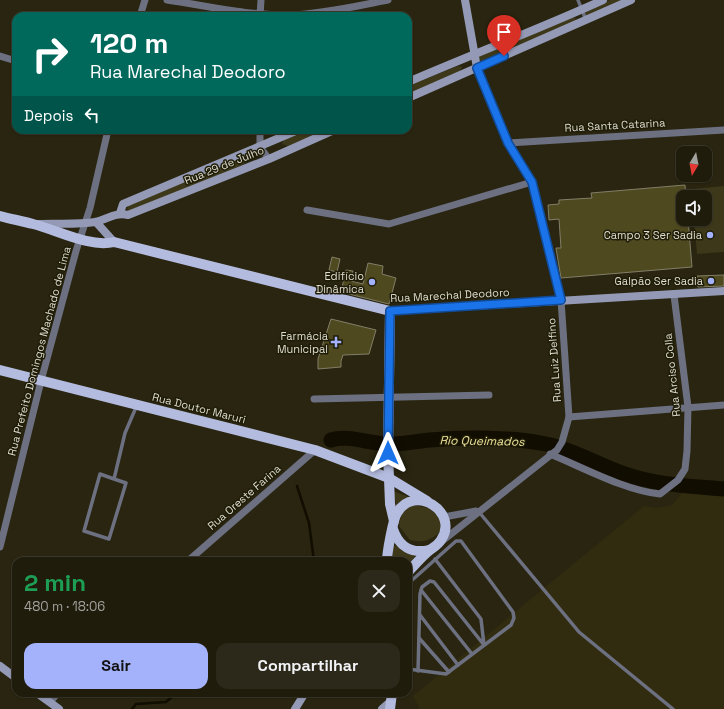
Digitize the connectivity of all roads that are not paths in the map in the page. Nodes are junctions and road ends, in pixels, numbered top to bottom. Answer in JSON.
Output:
{"nodes":[{"id":1,"x":145,"y":0,"type":"edge"},
{"id":2,"x":167,"y":0,"type":"edge"},
{"id":3,"x":261,"y":0,"type":"edge"},
{"id":4,"x":388,"y":0,"type":"edge"},
{"id":5,"x":466,"y":0,"type":"edge"},
{"id":6,"x":578,"y":0,"type":"edge"},
{"id":7,"x":603,"y":0,"type":"edge"},
{"id":8,"x":630,"y":0,"type":"edge"},
{"id":9,"x":581,"y":10,"type":"junction"},
{"id":10,"x":141,"y":12,"type":"edge"},
{"id":11,"x":241,"y":12,"type":"edge"},
{"id":12,"x":260,"y":12,"type":"edge"},
{"id":13,"x":318,"y":12,"type":"edge"},
{"id":14,"x":586,"y":20,"type":"junction"},
{"id":15,"x":474,"y":54,"type":"junction"},
{"id":16,"x":0,"y":56,"type":"edge"},
{"id":17,"x":12,"y":60,"type":"edge"},
{"id":18,"x":477,"y":68,"type":"junction"},
{"id":19,"x":412,"y":80,"type":"edge"},
{"id":20,"x":412,"y":96,"type":"edge"},
{"id":21,"x":724,"y":130,"type":"edge"},
{"id":22,"x":107,"y":134,"type":"edge"},
{"id":23,"x":260,"y":134,"type":"edge"},
{"id":24,"x":289,"y":134,"type":"edge"},
{"id":25,"x":325,"y":134,"type":"edge"},
{"id":26,"x":508,"y":143,"type":"junction"},
{"id":27,"x":260,"y":147,"type":"junction"},
{"id":28,"x":269,"y":159,"type":"junction"},
{"id":29,"x":532,"y":182,"type":"junction"},
{"id":30,"x":90,"y":208,"type":"junction"},
{"id":31,"x":307,"y":210,"type":"dead end"},
{"id":32,"x":120,"y":213,"type":"junction"},
{"id":33,"x":0,"y":216,"type":"edge"},
{"id":34,"x":96,"y":222,"type":"junction"},
{"id":35,"x":84,"y":223,"type":"junction"},
{"id":36,"x":33,"y":224,"type":"junction"},
{"id":37,"x":80,"y":239,"type":"junction"},
{"id":38,"x":114,"y":242,"type":"junction"},
{"id":39,"x":724,"y":291,"type":"edge"},
{"id":40,"x":674,"y":295,"type":"junction"},
{"id":41,"x":561,"y":300,"type":"junction"},
{"id":42,"x":390,"y":311,"type":"junction"},
{"id":43,"x":0,"y":370,"type":"edge"},
{"id":44,"x":41,"y":381,"type":"junction"},
{"id":45,"x":489,"y":395,"type":"dead end"},
{"id":46,"x":388,"y":397,"type":"junction"},
{"id":47,"x":314,"y":398,"type":"dead end"},
{"id":48,"x":138,"y":404,"type":"junction"},
{"id":49,"x":724,"y":405,"type":"edge"},
{"id":50,"x":688,"y":407,"type":"junction"},
{"id":51,"x":569,"y":417,"type":"junction"},
{"id":52,"x":315,"y":450,"type":"junction"},
{"id":53,"x":550,"y":454,"type":"junction"},
{"id":54,"x":389,"y":478,"type":"junction"},
{"id":55,"x":114,"y":479,"type":"junction"},
{"id":56,"x":427,"y":501,"type":"junction"},
{"id":57,"x":478,"y":511,"type":"junction"},
{"id":58,"x":444,"y":517,"type":"junction"},
{"id":59,"x":394,"y":525,"type":"junction"},
{"id":60,"x":0,"y":547,"type":"edge"},
{"id":61,"x":433,"y":548,"type":"junction"},
{"id":62,"x":193,"y":557,"type":"edge"},
{"id":63,"x":388,"y":557,"type":"edge"},
{"id":64,"x":435,"y":559,"type":"junction"},
{"id":65,"x":412,"y":568,"type":"edge"},
{"id":66,"x":412,"y":580,"type":"edge"},
{"id":67,"x":421,"y":590,"type":"junction"},
{"id":68,"x":420,"y":615,"type":"junction"},
{"id":69,"x":419,"y":637,"type":"junction"},
{"id":70,"x":484,"y":645,"type":"junction"},
{"id":71,"x":472,"y":654,"type":"junction"},
{"id":72,"x":458,"y":665,"type":"junction"},
{"id":73,"x":0,"y":666,"type":"edge"},
{"id":74,"x":412,"y":670,"type":"edge"},
{"id":75,"x":418,"y":671,"type":"junction"},
{"id":76,"x":449,"y":672,"type":"junction"},
{"id":77,"x":12,"y":675,"type":"edge"},
{"id":78,"x":43,"y":697,"type":"edge"},
{"id":79,"x":54,"y":697,"type":"edge"},
{"id":80,"x":302,"y":697,"type":"edge"},
{"id":81,"x":391,"y":701,"type":"edge"},
{"id":82,"x":50,"y":702,"type":"junction"},
{"id":83,"x":59,"y":709,"type":"edge"},
{"id":84,"x":295,"y":709,"type":"edge"},
{"id":85,"x":382,"y":709,"type":"edge"},
{"id":86,"x":674,"y":709,"type":"edge"}],
"edges":[{"from":1,"to":10,"type":"street"},
{"from":2,"to":11,"type":"street"},
{"from":3,"to":12,"type":"street"},
{"from":4,"to":13,"type":"street"},
{"from":5,"to":15,"type":"main road","name":"Rua Luiz Delfino"},
{"from":6,"to":9,"type":"lane"},
{"from":7,"to":9,"type":"main road"},
{"from":8,"to":14,"type":"main road"},
{"from":9,"to":14,"type":"lane"},
{"from":9,"to":15,"type":"main road"},
{"from":14,"to":18,"type":"main road"},
{"from":15,"to":18,"type":"main road","name":"Rua Luiz Delfino"},
{"from":15,"to":19,"type":"main road"},
{"from":16,"to":17,"type":"street"},
{"from":18,"to":20,"type":"main road"},
{"from":18,"to":26,"type":"street","name":"Rua Luiz Delfino"},
{"from":21,"to":26,"type":"street","name":"Rua Santa Catarina"},
{"from":22,"to":30,"type":"street","name":"Rua Prefeito Domingos Machado de Lima"},
{"from":23,"to":27,"type":"street"},
{"from":24,"to":27,"type":"main road","name":"Rua 29 de Julho"},
{"from":25,"to":28,"type":"main road","name":"Rua 29 de Julho"},
{"from":26,"to":29,"type":"street","name":"Rua Luiz Delfino"},
{"from":27,"to":28,"type":"street"},
{"from":27,"to":32,"type":"main road","name":"Rua 29 de Julho"},
{"from":28,"to":32,"type":"main road","name":"Rua 29 de Julho"},
{"from":29,"to":31,"type":"street"},
{"from":29,"to":41,"type":"street","name":"Rua Luiz Delfino"},
{"from":30,"to":34,"type":"street"},
{"from":30,"to":35,"type":"street","name":"Rua Prefeito Domingos Machado de Lima"},
{"from":32,"to":34,"type":"main road","name":"Rua 29 de Julho"},
{"from":33,"to":36,"type":"main road","name":"Rua Marechal Deodoro"},
{"from":34,"to":35,"type":"main road","name":"Rua 29 de Julho"},
{"from":34,"to":38,"type":"main road"},
{"from":35,"to":36,"type":"main road","name":"Rua Marechal Deodoro"},
{"from":35,"to":37,"type":"street","name":"Rua Prefeito Domingos Machado de Lima"},
{"from":36,"to":37,"type":"main road","name":"Rua Marechal Deodoro"},
{"from":37,"to":38,"type":"main road","name":"Rua Marechal Deodoro"},
{"from":37,"to":44,"type":"street","name":"Rua Prefeito Domingos Machado de Lima"},
{"from":38,"to":42,"type":"main road","name":"Rua Marechal Deodoro"},
{"from":39,"to":40,"type":"main road","name":"Rua Marechal Deodoro"},
{"from":40,"to":41,"type":"main road","name":"Rua Marechal Deodoro"},
{"from":40,"to":50,"type":"street","name":"Rua Arciso Colla"},
{"from":41,"to":42,"type":"main road","name":"Rua Marechal Deodoro"},
{"from":41,"to":51,"type":"street","name":"Rua Luiz Delfino"},
{"from":42,"to":46,"type":"main road"},
{"from":43,"to":44,"type":"main road","name":"Rua Doutor Maruri"},
{"from":44,"to":48,"type":"main road","name":"Rua Doutor Maruri"},
{"from":44,"to":60,"type":"street","name":"Rua Prefeito Domingos Machado de Lima"},
{"from":45,"to":46,"type":"street"},
{"from":46,"to":47,"type":"street"},
{"from":46,"to":54,"type":"main road"},
{"from":48,"to":52,"type":"main road","name":"Rua Doutor Maruri"},
{"from":48,"to":55,"type":"lane"},
{"from":49,"to":50,"type":"street"},
{"from":50,"to":51,"type":"street"},
{"from":50,"to":53,"type":"street","name":"Rua Arciso Colla"},
{"from":51,"to":53,"type":"street","name":"Rua Luiz Delfino"},
{"from":52,"to":54,"type":"main road","name":"Rua Doutor Maruri"},
{"from":52,"to":62,"type":"street","name":"Rua Oreste Farina"},
{"from":53,"to":57,"type":"street"},
{"from":54,"to":56,"type":"main road","name":"Rua Doutor Maruri"},
{"from":54,"to":59,"type":"main road"},
{"from":55,"to":55,"type":"lane"},
{"from":56,"to":58,"type":"main road"},
{"from":56,"to":59,"type":"main road"},
{"from":57,"to":58,"type":"street"},
{"from":57,"to":61,"type":"street"},
{"from":57,"to":86,"type":"lane"},
{"from":58,"to":61,"type":"main road"},
{"from":59,"to":61,"type":"main road"},
{"from":59,"to":63,"type":"main road"},
{"from":61,"to":65,"type":"main road"},
{"from":64,"to":66,"type":"lane"},
{"from":64,"to":70,"type":"lane"},
{"from":64,"to":70,"type":"lane"},
{"from":67,"to":68,"type":"lane"},
{"from":67,"to":70,"type":"lane"},
{"from":67,"to":71,"type":"lane"},
{"from":68,"to":69,"type":"lane"},
{"from":68,"to":72,"type":"lane"},
{"from":69,"to":75,"type":"lane"},
{"from":69,"to":76,"type":"lane"},
{"from":70,"to":71,"type":"lane"},
{"from":71,"to":72,"type":"lane"},
{"from":72,"to":76,"type":"lane"},
{"from":73,"to":77,"type":"main road"},
{"from":74,"to":75,"type":"lane"},
{"from":75,"to":76,"type":"lane"},
{"from":78,"to":82,"type":"main road"},
{"from":79,"to":82,"type":"street"},
{"from":80,"to":84,"type":"main road"},
{"from":81,"to":85,"type":"main road"},
{"from":82,"to":83,"type":"main road"}]}
